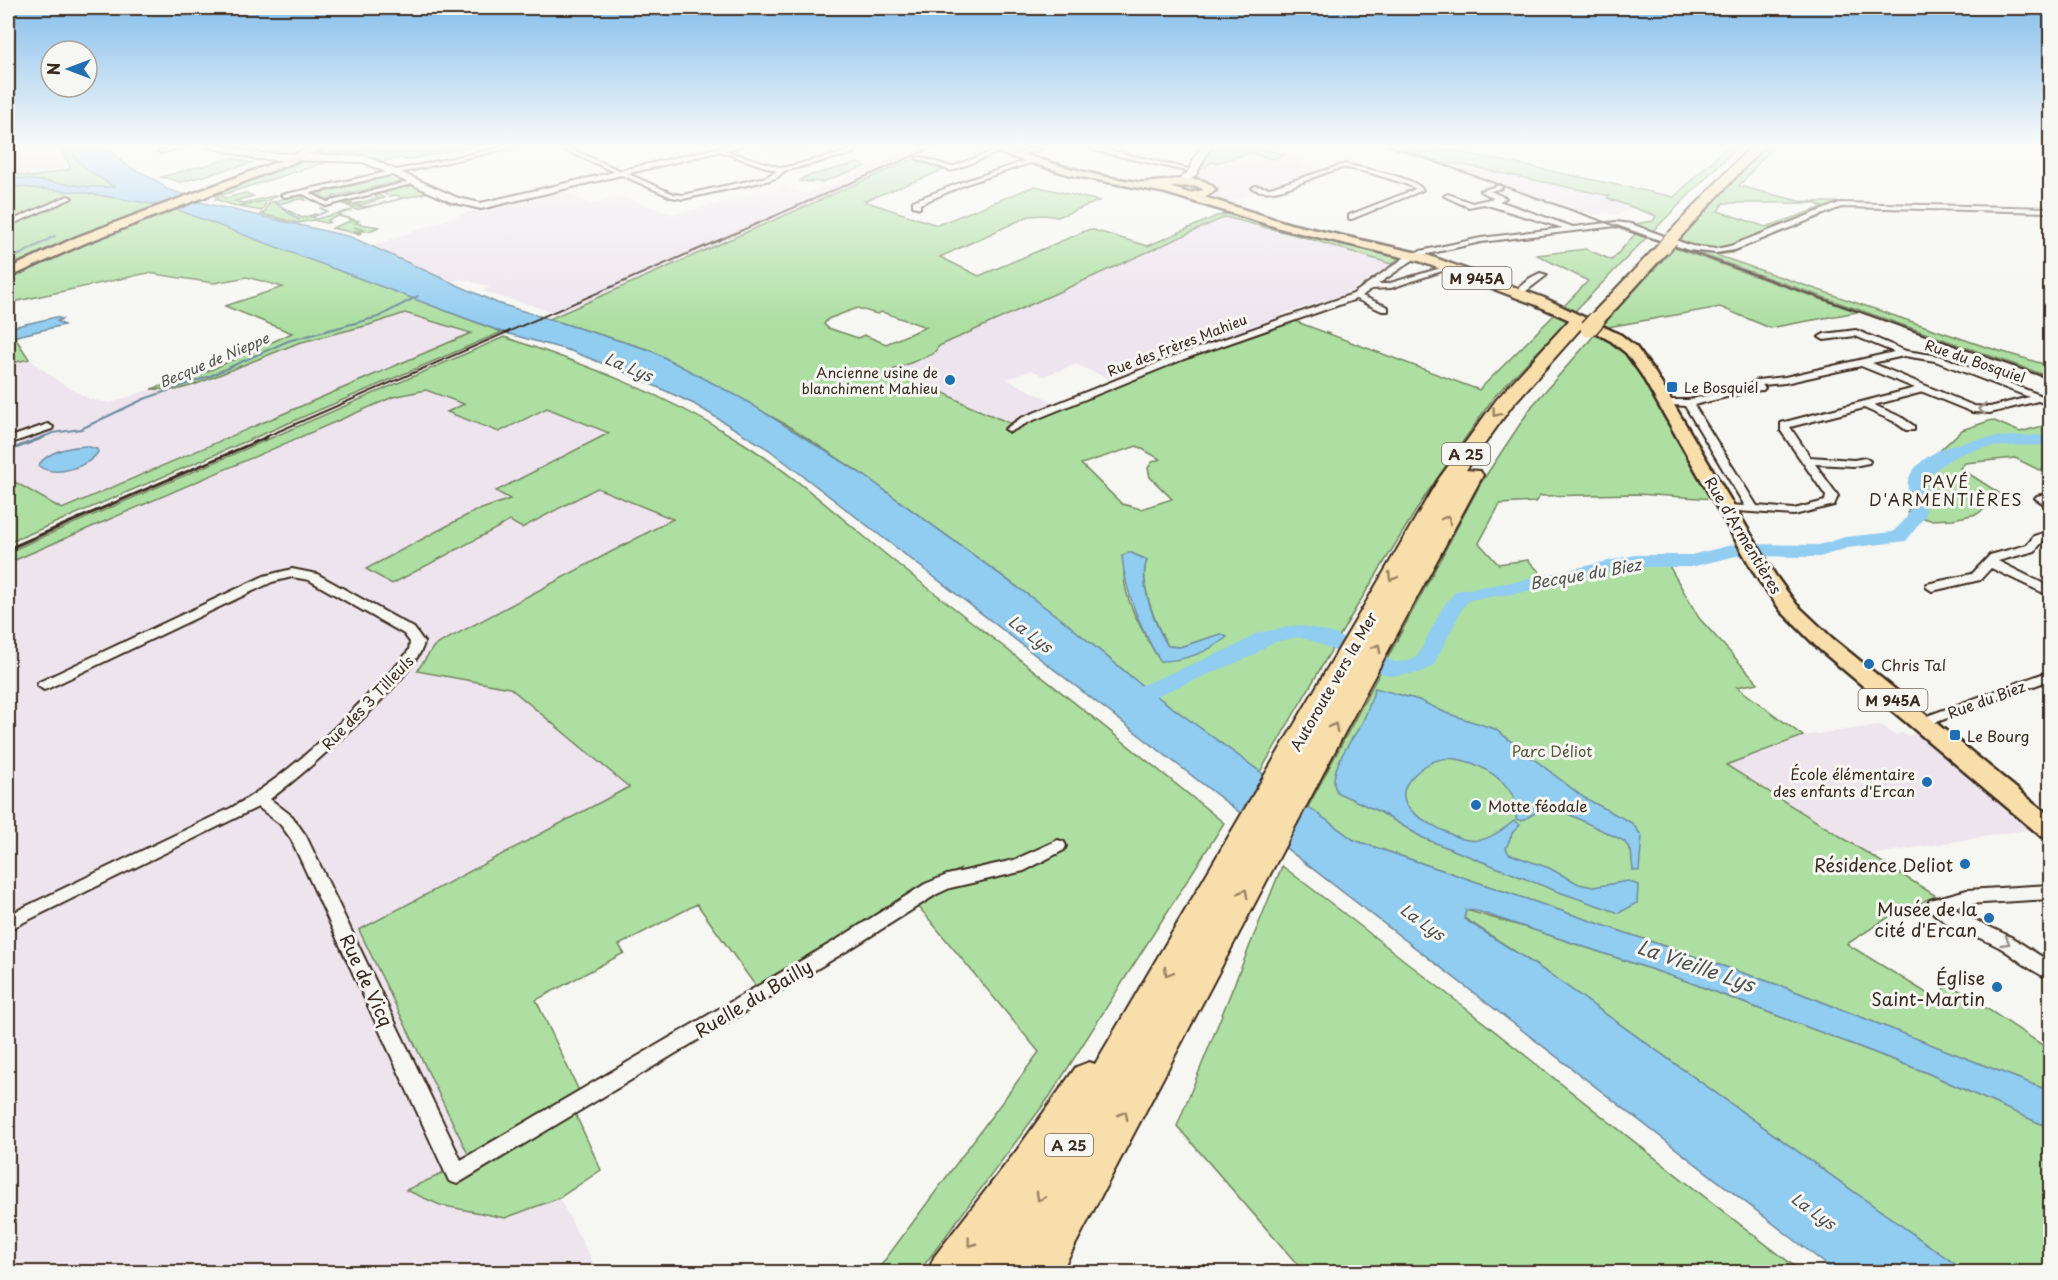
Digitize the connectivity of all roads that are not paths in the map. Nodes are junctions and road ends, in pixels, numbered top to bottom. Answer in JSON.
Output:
{"nodes":[{"id":1,"x":50,"y":206,"type":"edge"},
{"id":2,"x":172,"y":206,"type":"edge"},
{"id":3,"x":1220,"y":206,"type":"edge"},
{"id":4,"x":1380,"y":206,"type":"edge"},
{"id":5,"x":1502,"y":206,"type":"edge"},
{"id":6,"x":1693,"y":206,"type":"edge"},
{"id":7,"x":1698,"y":206,"type":"edge"},
{"id":8,"x":1837,"y":206,"type":"edge"},
{"id":9,"x":1870,"y":206,"type":"edge"},
{"id":10,"x":2050,"y":210,"type":"edge"},
{"id":11,"x":1352,"y":217,"type":"dead end"},
{"id":12,"x":8,"y":224,"type":"edge"},
{"id":13,"x":1572,"y":229,"type":"junction"},
{"id":14,"x":1662,"y":241,"type":"junction"},
{"id":15,"x":1414,"y":255,"type":"junction"},
{"id":16,"x":1441,"y":270,"type":"dead end"},
{"id":17,"x":8,"y":274,"type":"edge"},
{"id":18,"x":1543,"y":275,"type":"dead end"},
{"id":19,"x":1372,"y":287,"type":"junction"},
{"id":20,"x":1518,"y":293,"type":"junction"},
{"id":21,"x":1356,"y":296,"type":"junction"},
{"id":22,"x":1385,"y":309,"type":"dead end"},
{"id":23,"x":1824,"y":337,"type":"dead end"},
{"id":24,"x":1904,"y":353,"type":"junction"},
{"id":25,"x":1861,"y":362,"type":"junction"},
{"id":26,"x":1923,"y":389,"type":"junction"},
{"id":27,"x":2038,"y":398,"type":"junction"},
{"id":28,"x":2050,"y":402,"type":"edge"},
{"id":29,"x":1676,"y":403,"type":"junction"},
{"id":30,"x":1864,"y":404,"type":"junction"},
{"id":31,"x":48,"y":427,"type":"dead end"},
{"id":32,"x":1910,"y":428,"type":"dead end"},
{"id":33,"x":1010,"y":429,"type":"dead end"},
{"id":34,"x":8,"y":441,"type":"edge"},
{"id":35,"x":1806,"y":460,"type":"junction"},
{"id":36,"x":1865,"y":461,"type":"dead end"},
{"id":37,"x":2050,"y":496,"type":"edge"},
{"id":38,"x":2050,"y":505,"type":"edge"},
{"id":39,"x":1738,"y":509,"type":"junction"},
{"id":40,"x":2050,"y":535,"type":"edge"},
{"id":41,"x":1989,"y":562,"type":"junction"},
{"id":42,"x":1932,"y":587,"type":"dead end"},
{"id":43,"x":2050,"y":592,"type":"edge"},
{"id":44,"x":2050,"y":675,"type":"edge"},
{"id":45,"x":44,"y":685,"type":"dead end"},
{"id":46,"x":1924,"y":721,"type":"junction"},
{"id":47,"x":260,"y":800,"type":"junction"},
{"id":48,"x":2050,"y":820,"type":"edge"},
{"id":49,"x":2050,"y":830,"type":"edge"},
{"id":50,"x":1058,"y":846,"type":"dead end"},
{"id":51,"x":2050,"y":892,"type":"edge"},
{"id":52,"x":8,"y":923,"type":"edge"},
{"id":53,"x":1205,"y":935,"type":"junction"},
{"id":54,"x":2050,"y":971,"type":"edge"},
{"id":55,"x":1142,"y":1018,"type":"junction"},
{"id":56,"x":1096,"y":1167,"type":"junction"},
{"id":57,"x":457,"y":1174,"type":"joint"},
{"id":58,"x":949,"y":1272,"type":"edge"},
{"id":59,"x":997,"y":1272,"type":"edge"},
{"id":60,"x":1038,"y":1272,"type":"edge"},
{"id":61,"x":1058,"y":1272,"type":"edge"}],
"edges":[{"from":1,"to":12,"type":"street"},
{"from":2,"to":17,"type":"main road"},
{"from":3,"to":15,"type":"main road","name":"Rue d'Armentières","number":"M 945A"},
{"from":4,"to":11,"type":"street"},
{"from":5,"to":13,"type":"street"},
{"from":6,"to":14,"type":"highway","number":"A 25"},
{"from":7,"to":14,"type":"highway","number":"A 25"},
{"from":8,"to":13,"type":"street"},
{"from":9,"to":10,"type":"street"},
{"from":13,"to":15,"type":"street"},
{"from":14,"to":53,"type":"highway","number":"A 25"},
{"from":15,"to":19,"type":"street","name":"Rue des Frères Mahieu"},
{"from":15,"to":20,"type":"main road","name":"Rue d'Armentières","number":"M 945A"},
{"from":16,"to":19,"type":"street","name":"Rue des Frères Mahieu"},
{"from":18,"to":20,"type":"street"},
{"from":19,"to":21,"type":"street","name":"Rue des Frères Mahieu"},
{"from":20,"to":29,"type":"main road","name":"Rue d'Armentières","number":"M 945A"},
{"from":21,"to":22,"type":"street"},
{"from":21,"to":33,"type":"street","name":"Rue des Frères Mahieu"},
{"from":23,"to":24,"type":"street"},
{"from":24,"to":25,"type":"street","name":"Rue du Bosquiel"},
{"from":24,"to":27,"type":"street","name":"Rue du Bosquiel"},
{"from":25,"to":26,"type":"street"},
{"from":25,"to":29,"type":"street","name":"Rue du Bosquiel"},
{"from":27,"to":26,"type":"street","one_way":true},
{"from":26,"to":30,"type":"street"},
{"from":27,"to":28,"type":"street","name":"Rue du Bosquiel"},
{"from":29,"to":39,"type":"main road","name":"Rue d'Armentières","number":"M 945A"},
{"from":29,"to":39,"type":"street","name":"Rue d'Armentières"},
{"from":30,"to":32,"type":"street"},
{"from":30,"to":35,"type":"street"},
{"from":31,"to":34,"type":"street"},
{"from":35,"to":36,"type":"street"},
{"from":35,"to":39,"type":"street"},
{"from":37,"to":38,"type":"street"},
{"from":39,"to":46,"type":"main road","name":"Rue d'Armentières","number":"M 945A"},
{"from":40,"to":41,"type":"street"},
{"from":41,"to":42,"type":"street"},
{"from":41,"to":43,"type":"street"},
{"from":44,"to":46,"type":"street","name":"Rue du Biez"},
{"from":45,"to":47,"type":"street","name":"Rue des 3 Tilleuls"},
{"from":46,"to":48,"type":"main road","name":"Rue d'Armentières","number":"M 945A"},
{"from":46,"to":49,"type":"main road","name":"Rue d'Armentières","number":"M 945A"},
{"from":47,"to":52,"type":"street","name":"Rue des 3 Tilleuls"},
{"from":47,"to":57,"type":"street","name":"Rue de Vicq"},
{"from":50,"to":57,"type":"street","name":"Ruelle du Bailly"},
{"from":51,"to":54,"type":"street","one_way":true},
{"from":53,"to":55,"type":"highway","number":"A 25","one_way":true},
{"from":56,"to":53,"type":"highway","number":"A 25","one_way":true},
{"from":55,"to":58,"type":"highway","one_way":true},
{"from":55,"to":59,"type":"highway","number":"A 25","one_way":true},
{"from":56,"to":60,"type":"highway","number":"A 25"},
{"from":56,"to":61,"type":"highway"}]}
